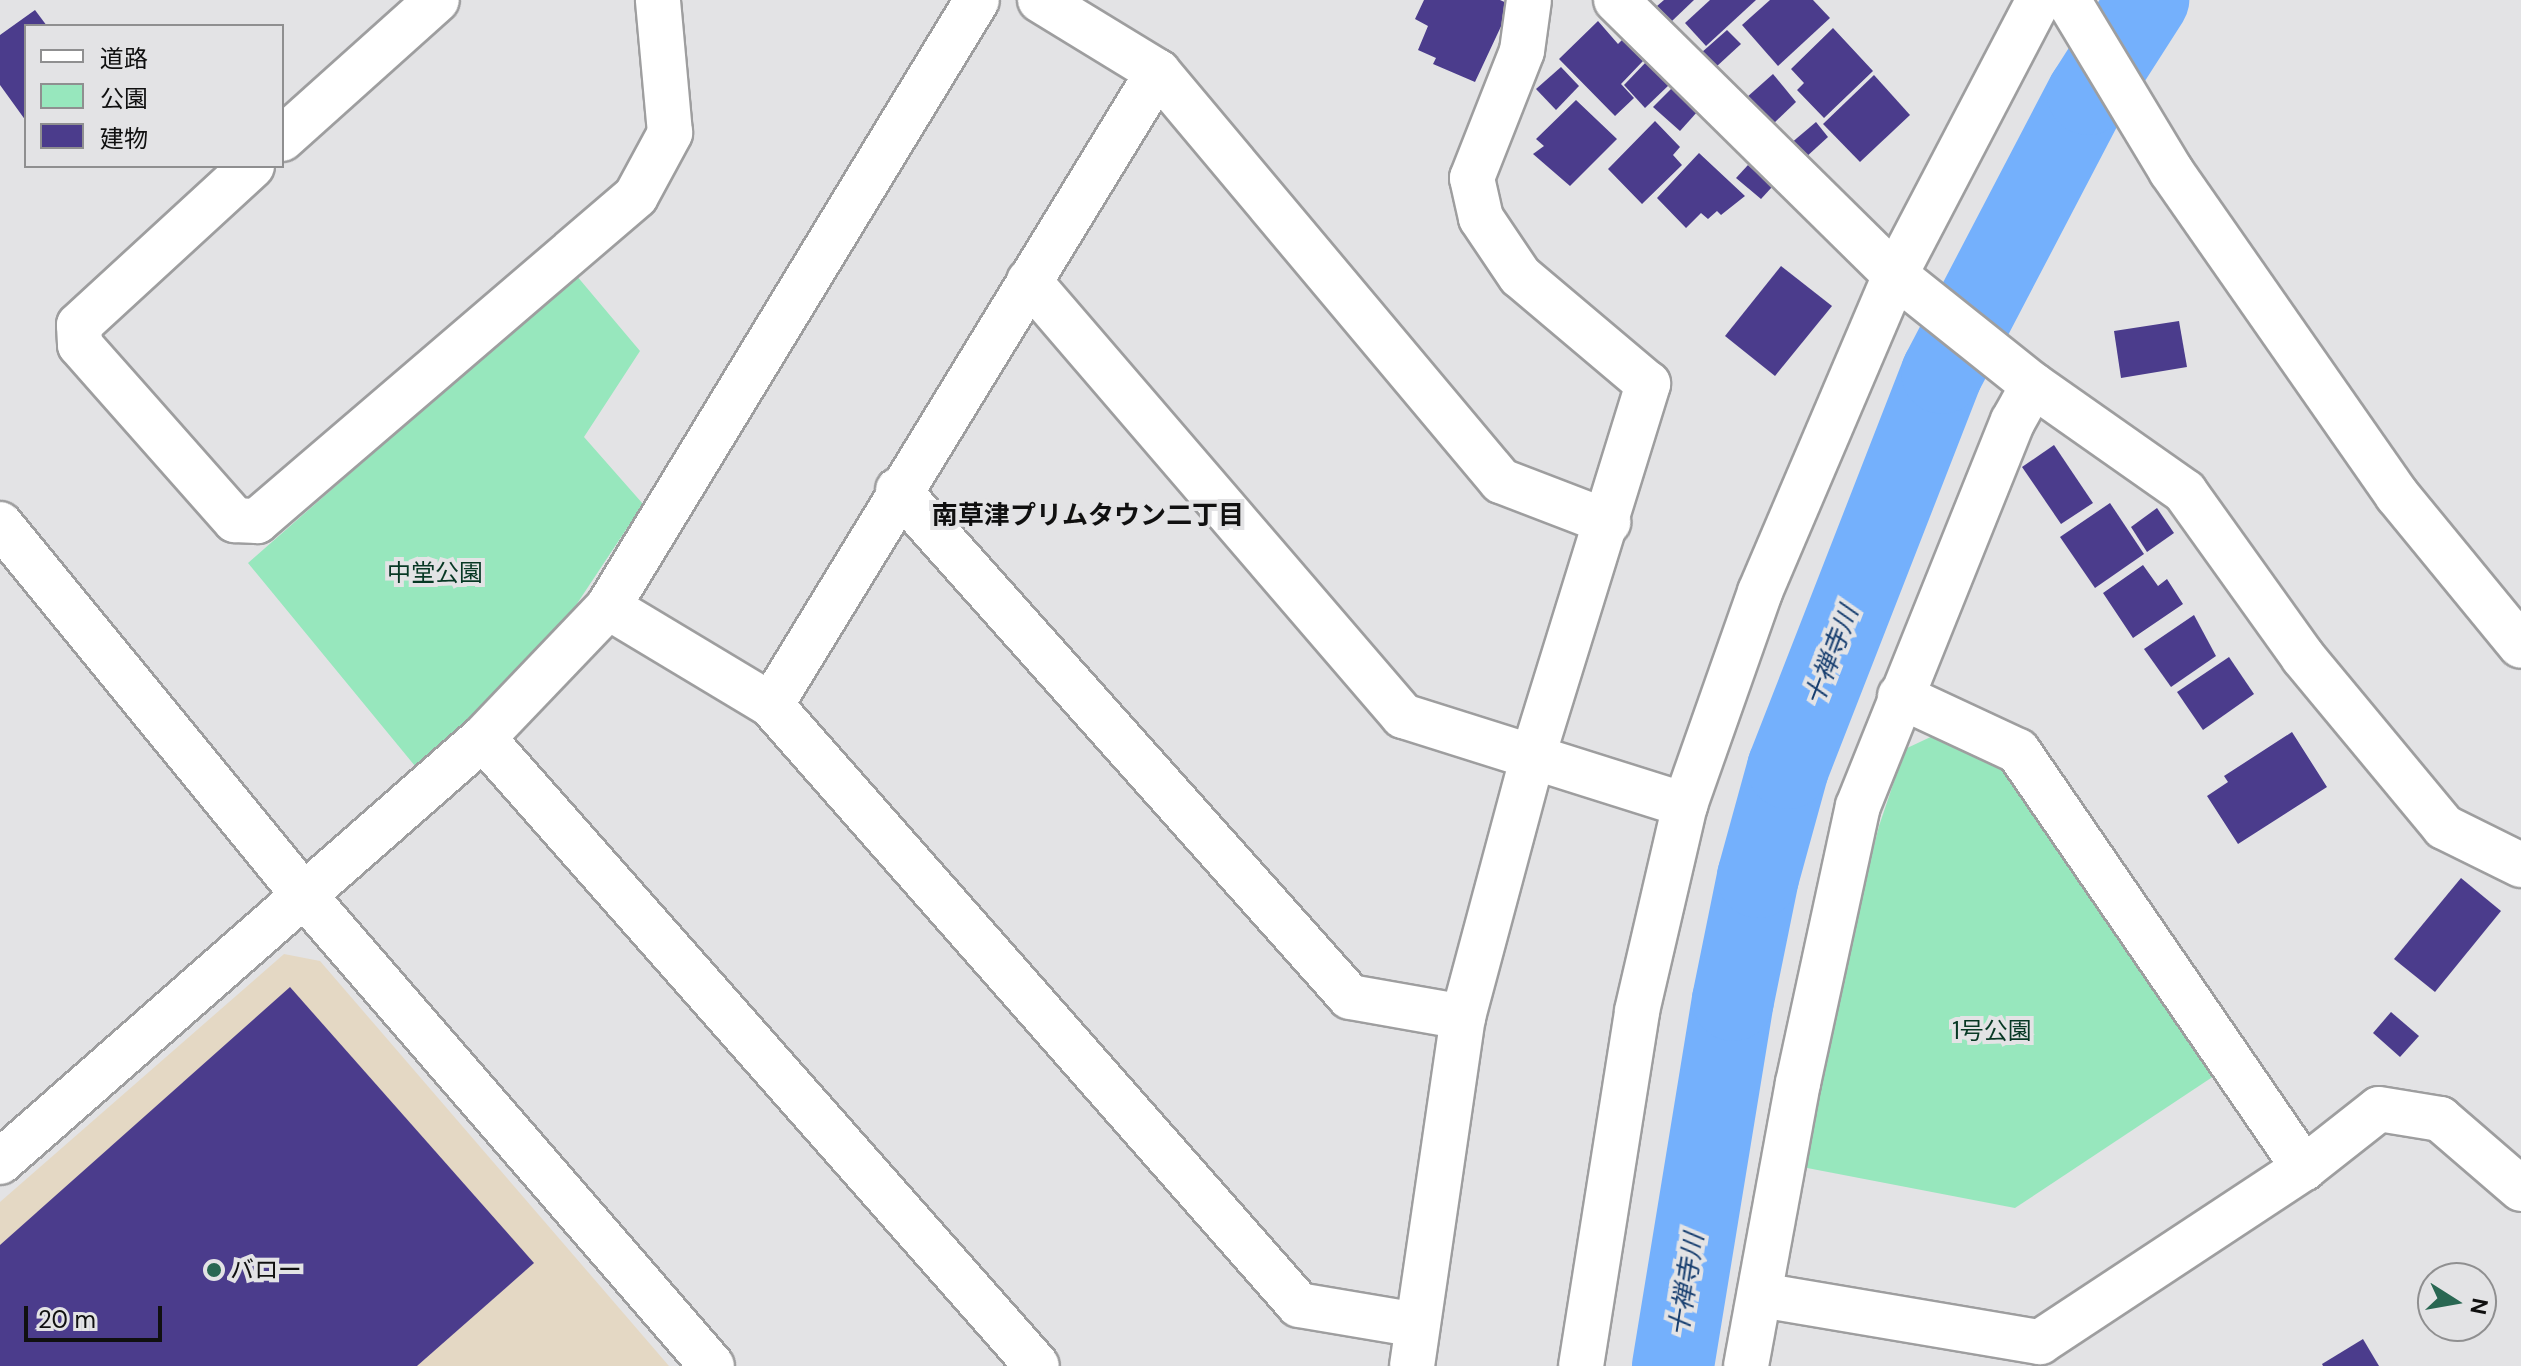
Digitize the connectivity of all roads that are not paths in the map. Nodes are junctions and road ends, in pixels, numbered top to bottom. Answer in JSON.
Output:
{"nodes":[{"id":1,"x":437,"y":0,"type":"edge"},
{"id":2,"x":658,"y":0,"type":"edge"},
{"id":3,"x":977,"y":0,"type":"edge"},
{"id":4,"x":1040,"y":0,"type":"edge"},
{"id":5,"x":1529,"y":0,"type":"edge"},
{"id":6,"x":1616,"y":0,"type":"edge"},
{"id":7,"x":2039,"y":0,"type":"edge"},
{"id":8,"x":2068,"y":0,"type":"edge"},
{"id":9,"x":1158,"y":72,"type":"junction"},
{"id":10,"x":284,"y":137,"type":"edge"},
{"id":11,"x":250,"y":168,"type":"edge"},
{"id":12,"x":1895,"y":275,"type":"junction"},
{"id":13,"x":1029,"y":281,"type":"junction"},
{"id":14,"x":2017,"y":373,"type":"junction"},
{"id":15,"x":898,"y":490,"type":"junction"},
{"id":16,"x":1608,"y":522,"type":"junction"},
{"id":17,"x":0,"y":524,"type":"edge"},
{"id":18,"x":608,"y":607,"type":"junction"},
{"id":19,"x":2521,"y":646,"type":"edge"},
{"id":20,"x":1900,"y":696,"type":"junction"},
{"id":21,"x":771,"y":705,"type":"junction"},
{"id":22,"x":483,"y":738,"type":"junction"},
{"id":23,"x":1532,"y":759,"type":"junction"},
{"id":24,"x":1685,"y":805,"type":"junction"},
{"id":25,"x":2521,"y":865,"type":"edge"},
{"id":26,"x":304,"y":895,"type":"junction"},
{"id":27,"x":1463,"y":1017,"type":"junction"},
{"id":28,"x":0,"y":1162,"type":"edge"},
{"id":29,"x":2304,"y":1168,"type":"junction"},
{"id":30,"x":2521,"y":1189,"type":"edge"},
{"id":31,"x":1761,"y":1295,"type":"junction"},
{"id":32,"x":1415,"y":1346,"type":"edge"},
{"id":33,"x":2037,"y":1354,"type":"edge"},
{"id":34,"x":712,"y":1366,"type":"edge"},
{"id":35,"x":1037,"y":1366,"type":"edge"},
{"id":36,"x":1581,"y":1366,"type":"edge"},
{"id":37,"x":1746,"y":1366,"type":"edge"}],
"edges":[{"from":1,"to":10,"type":"street"},
{"from":2,"to":11,"type":"street"},
{"from":3,"to":18,"type":"street"},
{"from":4,"to":9,"type":"street"},
{"from":5,"to":16,"type":"street"},
{"from":6,"to":12,"type":"street"},
{"from":7,"to":12,"type":"street"},
{"from":8,"to":19,"type":"street"},
{"from":9,"to":13,"type":"street"},
{"from":9,"to":16,"type":"street"},
{"from":12,"to":14,"type":"street"},
{"from":12,"to":24,"type":"street"},
{"from":13,"to":15,"type":"street"},
{"from":13,"to":23,"type":"street"},
{"from":14,"to":20,"type":"street"},
{"from":14,"to":25,"type":"street"},
{"from":15,"to":21,"type":"street"},
{"from":15,"to":27,"type":"street"},
{"from":16,"to":23,"type":"street"},
{"from":17,"to":26,"type":"street"},
{"from":18,"to":21,"type":"street"},
{"from":18,"to":22,"type":"street"},
{"from":20,"to":29,"type":"street"},
{"from":20,"to":31,"type":"street"},
{"from":21,"to":32,"type":"street"},
{"from":22,"to":26,"type":"street"},
{"from":22,"to":35,"type":"street"},
{"from":23,"to":24,"type":"street"},
{"from":23,"to":27,"type":"street"},
{"from":24,"to":36,"type":"street"},
{"from":26,"to":28,"type":"street"},
{"from":26,"to":34,"type":"street"},
{"from":27,"to":32,"type":"street"},
{"from":29,"to":30,"type":"street"},
{"from":29,"to":33,"type":"street"},
{"from":31,"to":33,"type":"street"},
{"from":31,"to":37,"type":"street"}]}
